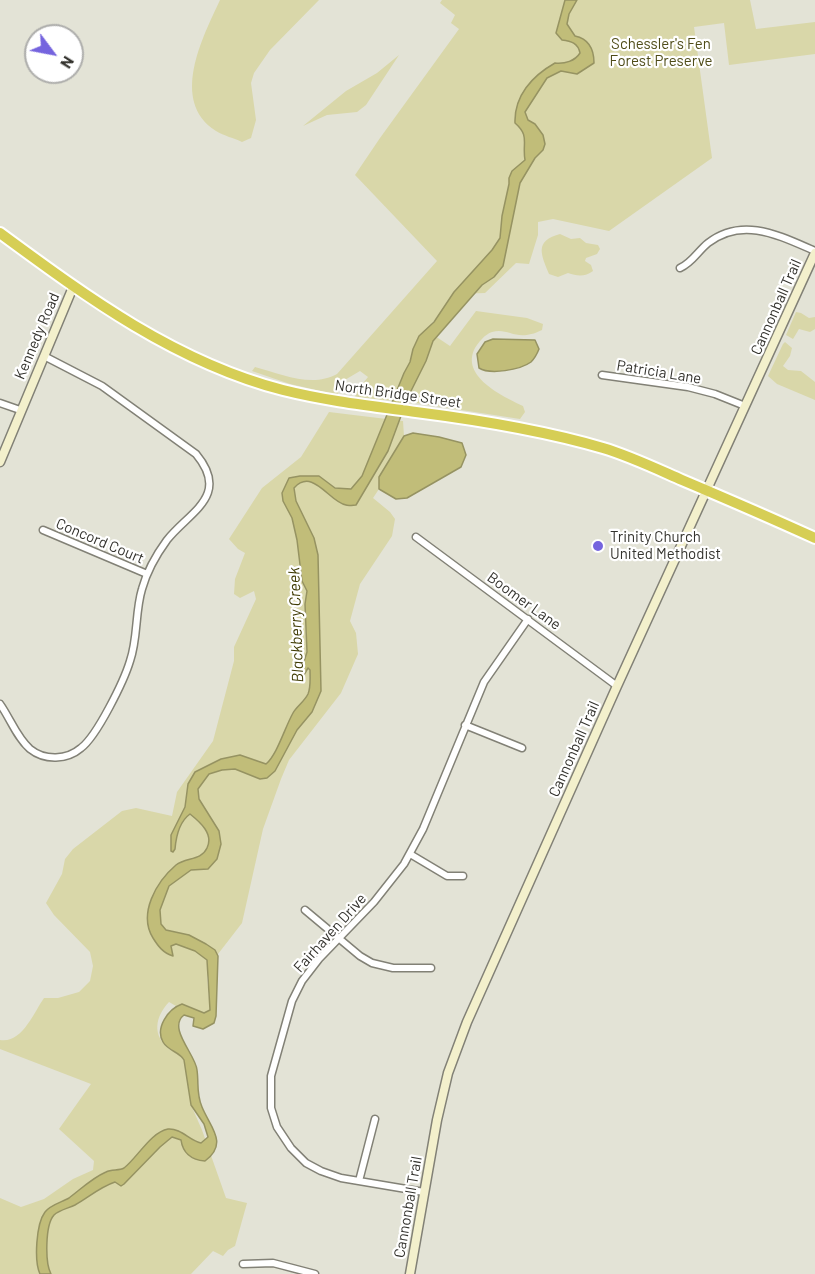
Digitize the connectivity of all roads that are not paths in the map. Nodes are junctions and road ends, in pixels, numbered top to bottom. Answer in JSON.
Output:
{"nodes":[{"id":1,"x":0,"y":233,"type":"edge"},
{"id":2,"x":815,"y":252,"type":"edge"},
{"id":3,"x":680,"y":268,"type":"dead end"},
{"id":4,"x":73,"y":287,"type":"junction"},
{"id":5,"x":44,"y":356,"type":"junction"},
{"id":6,"x":602,"y":375,"type":"dead end"},
{"id":7,"x":0,"y":403,"type":"edge"},
{"id":8,"x":745,"y":406,"type":"junction"},
{"id":9,"x":20,"y":410,"type":"junction"},
{"id":10,"x":0,"y":462,"type":"edge"},
{"id":11,"x":706,"y":490,"type":"junction"},
{"id":12,"x":43,"y":530,"type":"dead end"},
{"id":13,"x":416,"y":537,"type":"dead end"},
{"id":14,"x":815,"y":538,"type":"edge"},
{"id":15,"x":147,"y":574,"type":"junction"},
{"id":16,"x":528,"y":619,"type":"junction"},
{"id":17,"x":617,"y":686,"type":"junction"},
{"id":18,"x":0,"y":704,"type":"edge"},
{"id":19,"x":465,"y":725,"type":"junction"},
{"id":20,"x":522,"y":748,"type":"dead end"},
{"id":21,"x":410,"y":854,"type":"junction"},
{"id":22,"x":463,"y":876,"type":"dead end"},
{"id":23,"x":305,"y":910,"type":"dead end"},
{"id":24,"x":340,"y":937,"type":"junction"},
{"id":25,"x":431,"y":968,"type":"dead end"},
{"id":26,"x":375,"y":1119,"type":"dead end"},
{"id":27,"x":359,"y":1181,"type":"junction"},
{"id":28,"x":424,"y":1192,"type":"junction"},
{"id":29,"x":243,"y":1264,"type":"dead end"},
{"id":30,"x":315,"y":1274,"type":"edge"},
{"id":31,"x":410,"y":1274,"type":"edge"}],
"edges":[{"from":1,"to":4,"type":"highway","name":"North Bridge Street"},
{"from":2,"to":3,"type":"street"},
{"from":2,"to":8,"type":"street","name":"Cannonball Trail"},
{"from":4,"to":5,"type":"street","name":"Kennedy Road"},
{"from":4,"to":11,"type":"highway","name":"North Bridge Street"},
{"from":5,"to":9,"type":"street","name":"Kennedy Road"},
{"from":5,"to":15,"type":"street"},
{"from":6,"to":8,"type":"street","name":"Patricia Lane"},
{"from":7,"to":9,"type":"street"},
{"from":8,"to":11,"type":"street","name":"Cannonball Trail"},
{"from":9,"to":10,"type":"street","name":"Kennedy Road"},
{"from":11,"to":14,"type":"highway","name":"North Bridge Street"},
{"from":11,"to":17,"type":"street","name":"Cannonball Trail"},
{"from":12,"to":15,"type":"street","name":"Concord Court"},
{"from":13,"to":16,"type":"street","name":"Boomer Lane"},
{"from":15,"to":18,"type":"street"},
{"from":16,"to":17,"type":"street","name":"Boomer Lane"},
{"from":16,"to":19,"type":"street","name":"Fairhaven Drive"},
{"from":17,"to":28,"type":"street","name":"Cannonball Trail"},
{"from":19,"to":20,"type":"street"},
{"from":19,"to":21,"type":"street","name":"Fairhaven Drive"},
{"from":21,"to":22,"type":"street"},
{"from":21,"to":24,"type":"street","name":"Fairhaven Drive"},
{"from":23,"to":24,"type":"street"},
{"from":24,"to":25,"type":"street"},
{"from":24,"to":27,"type":"street","name":"Fairhaven Drive"},
{"from":26,"to":27,"type":"street"},
{"from":27,"to":28,"type":"street","name":"Fairhaven Drive"},
{"from":28,"to":31,"type":"street","name":"Cannonball Trail"},
{"from":29,"to":30,"type":"street"}]}
